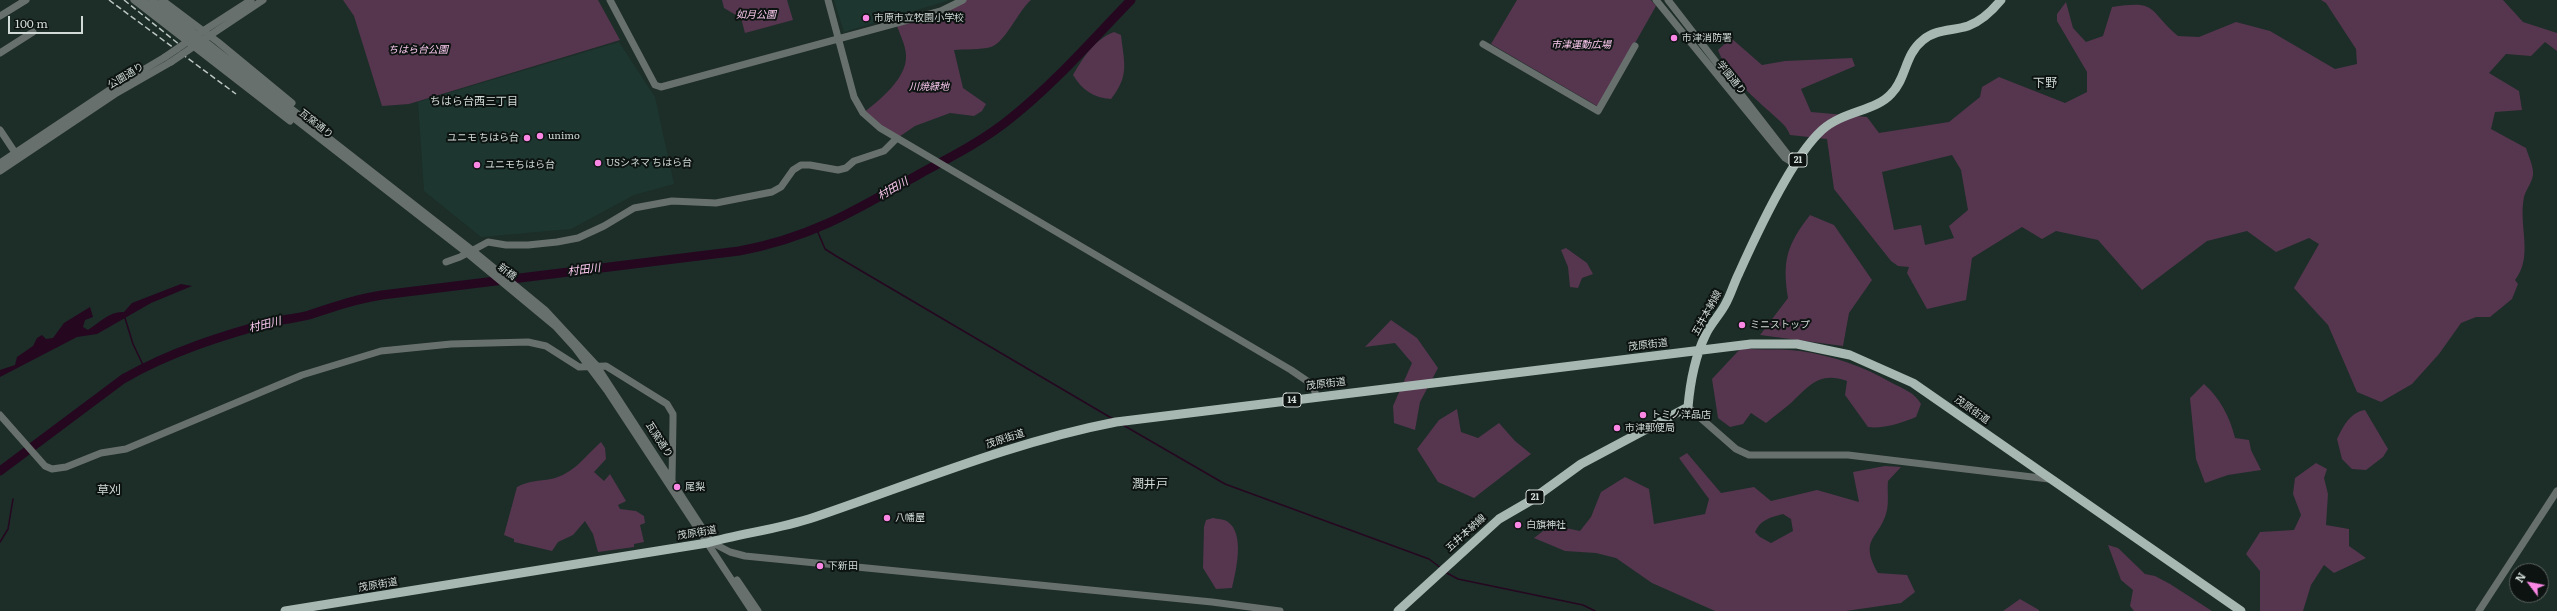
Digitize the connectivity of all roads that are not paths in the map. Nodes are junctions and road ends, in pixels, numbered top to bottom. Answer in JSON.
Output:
{"nodes":[{"id":1,"x":26,"y":0,"type":"edge"},
{"id":2,"x":134,"y":0,"type":"edge"},
{"id":3,"x":142,"y":0,"type":"edge"},
{"id":4,"x":152,"y":0,"type":"edge"},
{"id":5,"x":162,"y":0,"type":"edge"},
{"id":6,"x":251,"y":0,"type":"edge"},
{"id":7,"x":263,"y":0,"type":"edge"},
{"id":8,"x":610,"y":0,"type":"edge"},
{"id":9,"x":828,"y":0,"type":"edge"},
{"id":10,"x":963,"y":0,"type":"edge"},
{"id":11,"x":1656,"y":0,"type":"edge"},
{"id":12,"x":1668,"y":0,"type":"edge"},
{"id":13,"x":2001,"y":0,"type":"edge"},
{"id":14,"x":1677,"y":11,"type":"junction"},
{"id":15,"x":0,"y":16,"type":"edge"},
{"id":16,"x":1670,"y":17,"type":"junction"},
{"id":17,"x":203,"y":31,"type":"junction"},
{"id":18,"x":33,"y":32,"type":"dead end"},
{"id":19,"x":210,"y":36,"type":"junction"},
{"id":20,"x":840,"y":39,"type":"junction"},
{"id":21,"x":1483,"y":44,"type":"dead end"},
{"id":22,"x":190,"y":45,"type":"junction"},
{"id":23,"x":1634,"y":46,"type":"dead end"},
{"id":24,"x":0,"y":53,"type":"edge"},
{"id":25,"x":0,"y":130,"type":"edge"},
{"id":26,"x":317,"y":133,"type":"junction"},
{"id":27,"x":896,"y":139,"type":"junction"},
{"id":28,"x":17,"y":156,"type":"junction"},
{"id":29,"x":0,"y":163,"type":"edge"},
{"id":30,"x":1795,"y":164,"type":"junction"},
{"id":31,"x":0,"y":171,"type":"edge"},
{"id":32,"x":469,"y":251,"type":"junction"},
{"id":33,"x":446,"y":262,"type":"dead end"},
{"id":34,"x":482,"y":262,"type":"joint"},
{"id":35,"x":524,"y":296,"type":"joint"},
{"id":36,"x":1700,"y":350,"type":"junction"},
{"id":37,"x":593,"y":366,"type":"junction"},
{"id":38,"x":1316,"y":396,"type":"junction"},
{"id":39,"x":1688,"y":407,"type":"junction"},
{"id":40,"x":0,"y":415,"type":"edge"},
{"id":41,"x":672,"y":479,"type":"junction"},
{"id":42,"x":2050,"y":479,"type":"junction"},
{"id":43,"x":2557,"y":491,"type":"edge"},
{"id":44,"x":709,"y":543,"type":"junction"},
{"id":45,"x":285,"y":611,"type":"edge"},
{"id":46,"x":752,"y":611,"type":"edge"},
{"id":47,"x":758,"y":611,"type":"edge"},
{"id":48,"x":1280,"y":611,"type":"edge"},
{"id":49,"x":1398,"y":611,"type":"edge"},
{"id":50,"x":2241,"y":611,"type":"edge"},
{"id":51,"x":2479,"y":611,"type":"edge"}],
"edges":[{"from":1,"to":15,"type":"street"},
{"from":2,"to":22,"type":"street"},
{"from":3,"to":26,"type":"street","name":"瓦窯通り"},
{"from":4,"to":26,"type":"street","name":"瓦窯通り"},
{"from":5,"to":17,"type":"street"},
{"from":6,"to":17,"type":"street","name":"公園通り"},
{"from":7,"to":19,"type":"street","name":"公園通り"},
{"from":8,"to":20,"type":"street"},
{"from":9,"to":20,"type":"street"},
{"from":10,"to":20,"type":"street"},
{"from":11,"to":16,"type":"street","name":"学園通り"},
{"from":12,"to":14,"type":"street"},
{"from":13,"to":30,"type":"main road","name":"五井本納線","number":"21"},
{"from":14,"to":16,"type":"street"},
{"from":14,"to":30,"type":"street"},
{"from":16,"to":30,"type":"street","name":"学園通り"},
{"from":17,"to":19,"type":"street"},
{"from":17,"to":22,"type":"street","name":"公園通り","bridge":true},
{"from":18,"to":24,"type":"street"},
{"from":19,"to":22,"type":"street","name":"公園通り","bridge":true},
{"from":19,"to":26,"type":"street"},
{"from":20,"to":27,"type":"street"},
{"from":21,"to":23,"type":"street"},
{"from":22,"to":26,"type":"street"},
{"from":22,"to":28,"type":"street","name":"公園通り","bridge":true},
{"from":25,"to":28,"type":"street"},
{"from":26,"to":32,"type":"street","name":"瓦窯通り"},
{"from":27,"to":32,"type":"street"},
{"from":27,"to":38,"type":"street"},
{"from":28,"to":29,"type":"street","name":"公園通り"},
{"from":28,"to":31,"type":"street","name":"公園通り"},
{"from":30,"to":36,"type":"main road","name":"五井本納線","number":"21"},
{"from":32,"to":33,"type":"street"},
{"from":32,"to":34,"type":"street","name":"瓦窯通り"},
{"from":34,"to":35,"type":"street","name":"新橋"},
{"from":35,"to":37,"type":"street","name":"瓦窯通り"},
{"from":36,"to":38,"type":"main road","name":"茂原街道","number":"14"},
{"from":36,"to":39,"type":"main road","name":"五井本納線","number":"21"},
{"from":36,"to":42,"type":"main road","name":"茂原街道","number":"14"},
{"from":37,"to":40,"type":"street"},
{"from":37,"to":41,"type":"street","name":"瓦窯通り"},
{"from":37,"to":41,"type":"street"},
{"from":37,"to":44,"type":"street","name":"瓦窯通り"},
{"from":38,"to":44,"type":"main road","name":"茂原街道","number":"14"},
{"from":39,"to":42,"type":"street"},
{"from":39,"to":49,"type":"main road","name":"五井本納線","number":"21"},
{"from":41,"to":44,"type":"street","name":"瓦窯通り"},
{"from":42,"to":50,"type":"main road","name":"茂原街道","number":"14"},
{"from":43,"to":51,"type":"street"},
{"from":44,"to":45,"type":"main road","name":"茂原街道","number":"14"},
{"from":44,"to":46,"type":"street","name":"瓦窯通り"},
{"from":44,"to":47,"type":"street","name":"瓦窯通り"},
{"from":44,"to":48,"type":"street"}]}
